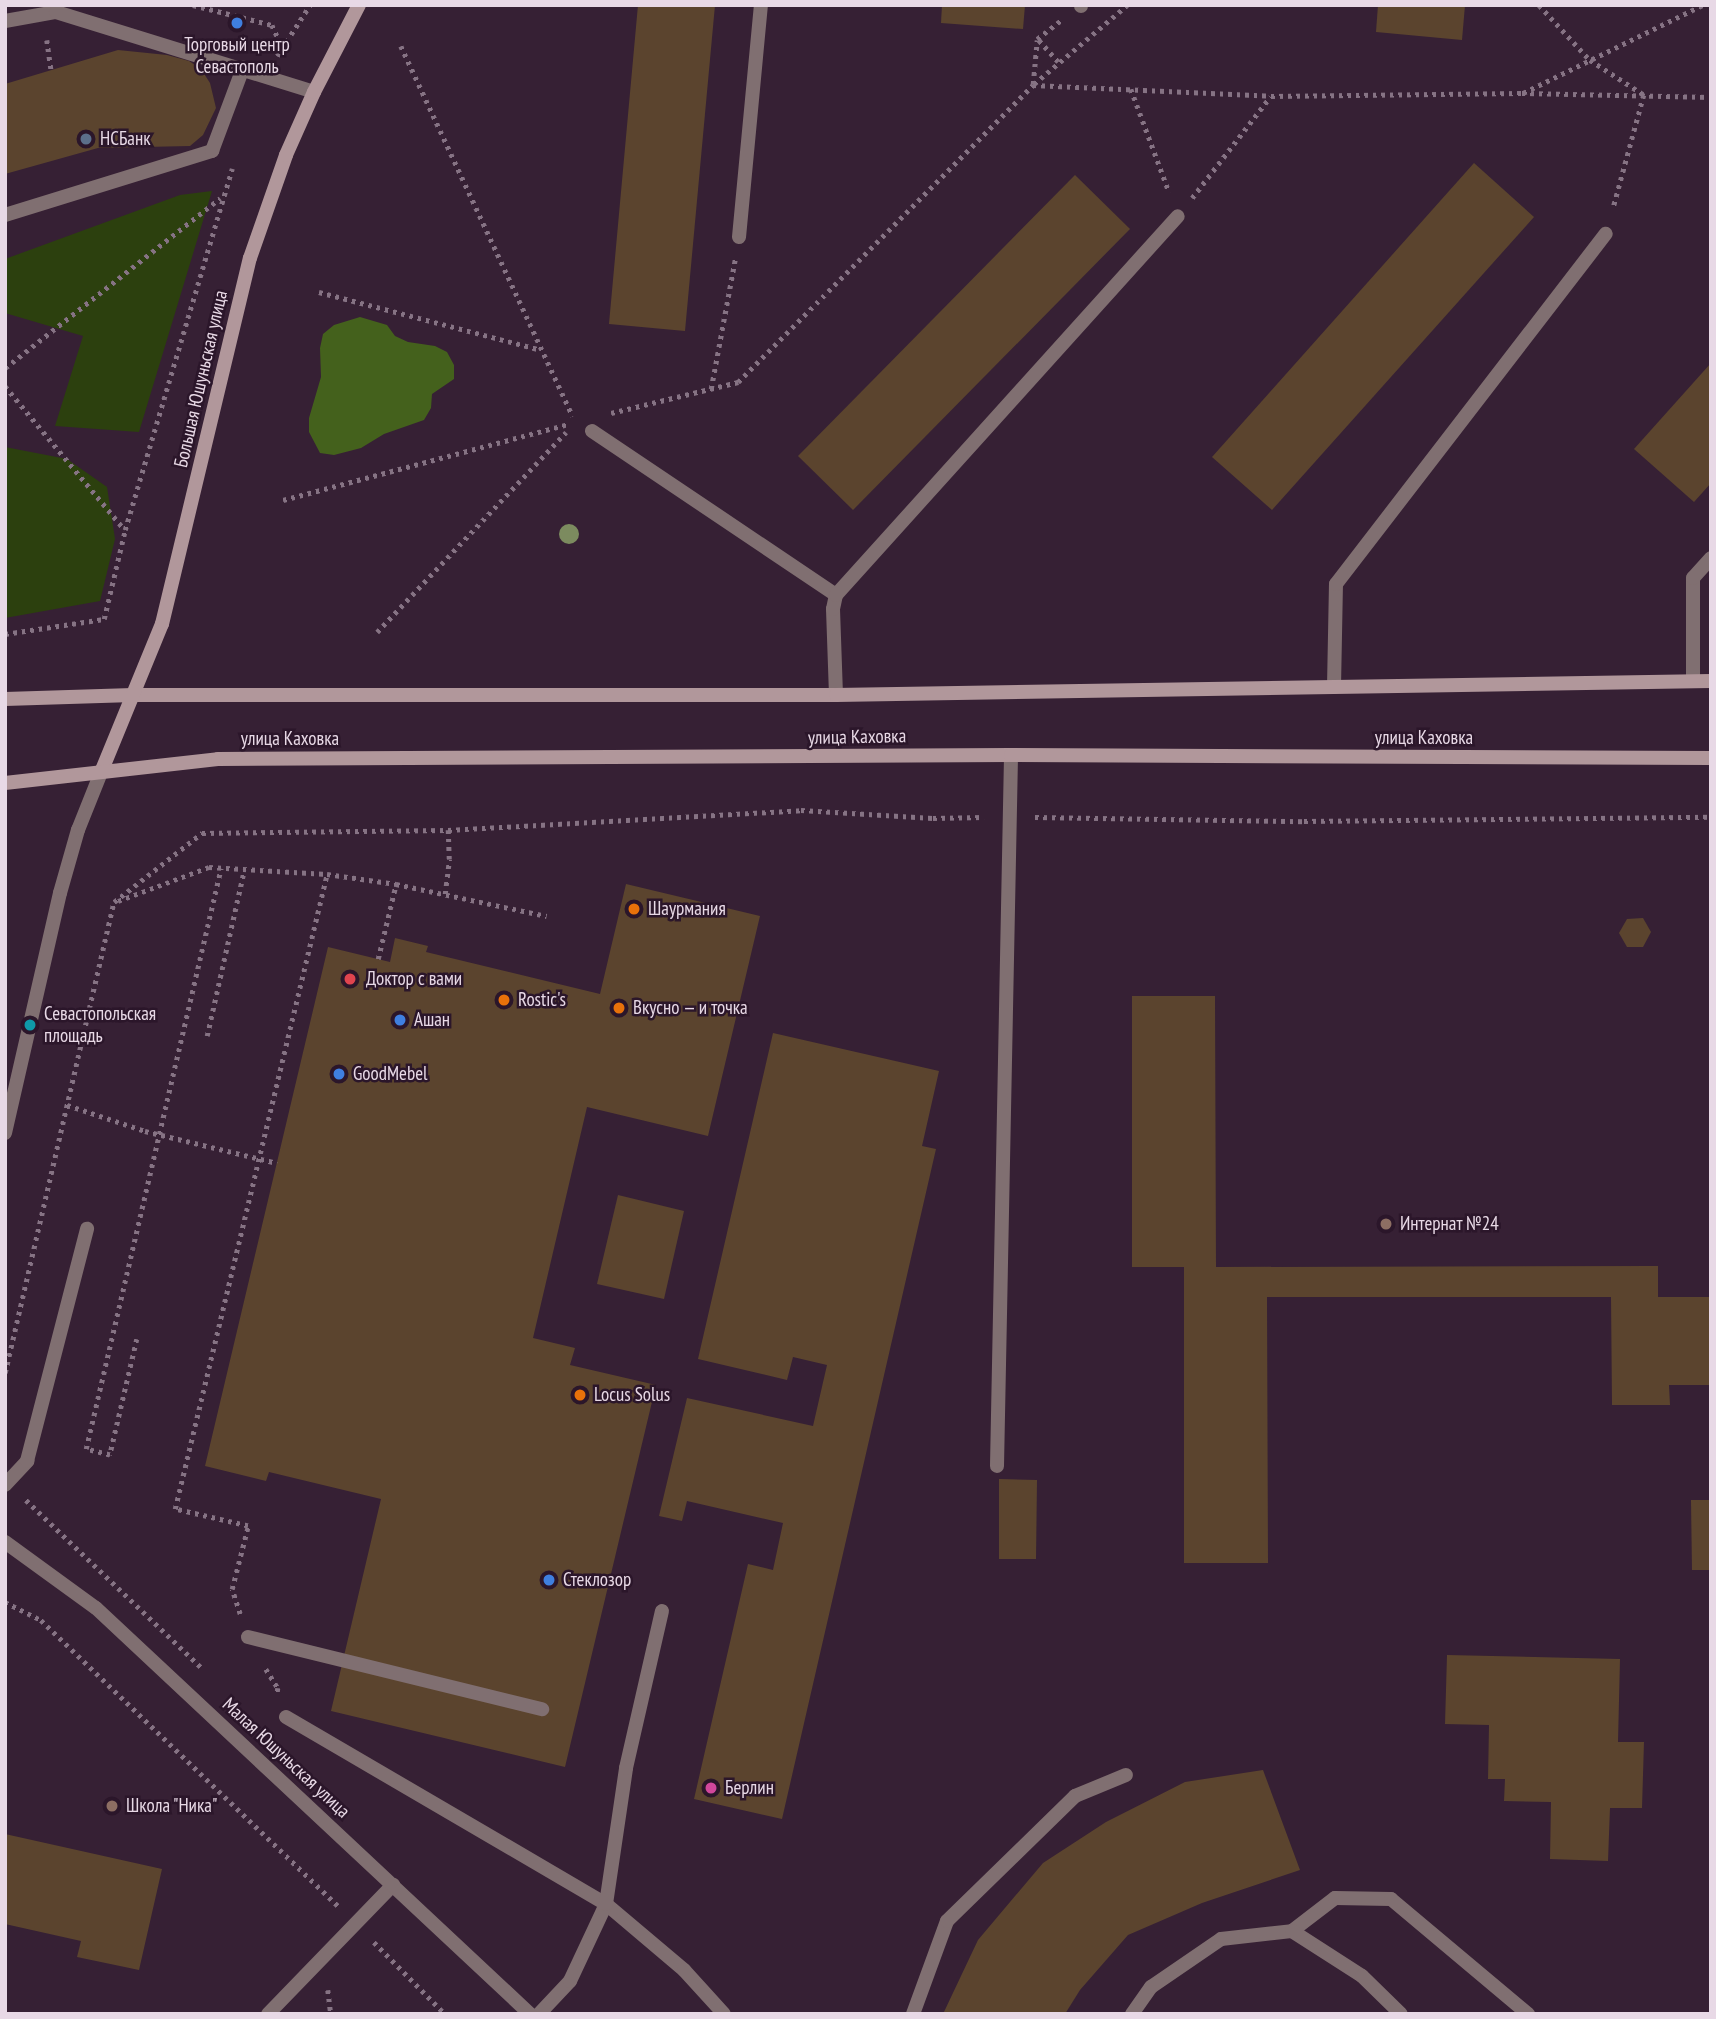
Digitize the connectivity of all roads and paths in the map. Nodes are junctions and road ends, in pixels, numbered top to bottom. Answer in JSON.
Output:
{"nodes":[{"id":1,"x":193,"y":5,"type":"edge"},
{"id":2,"x":310,"y":5,"type":"edge"},
{"id":3,"x":359,"y":5,"type":"edge"},
{"id":4,"x":761,"y":5,"type":"edge"},
{"id":5,"x":1081,"y":5,"type":"edge"},
{"id":6,"x":1127,"y":5,"type":"edge"},
{"id":7,"x":1539,"y":5,"type":"edge"},
{"id":8,"x":1703,"y":5,"type":"edge"},
{"id":9,"x":5,"y":21,"type":"edge"},
{"id":10,"x":1037,"y":39,"type":"junction"},
{"id":11,"x":282,"y":46,"type":"junction"},
{"id":12,"x":401,"y":46,"type":"dead end"},
{"id":13,"x":1590,"y":60,"type":"junction"},
{"id":14,"x":1058,"y":62,"type":"junction"},
{"id":15,"x":243,"y":68,"type":"junction"},
{"id":16,"x":267,"y":75,"type":"junction"},
{"id":17,"x":1033,"y":85,"type":"junction"},
{"id":18,"x":1131,"y":89,"type":"junction"},
{"id":19,"x":314,"y":92,"type":"junction"},
{"id":20,"x":1522,"y":93,"type":"junction"},
{"id":21,"x":1271,"y":96,"type":"junction"},
{"id":22,"x":1644,"y":96,"type":"junction"},
{"id":23,"x":1711,"y":97,"type":"edge"},
{"id":24,"x":235,"y":161,"type":"dead end"},
{"id":25,"x":221,"y":197,"type":"junction"},
{"id":26,"x":5,"y":215,"type":"edge"},
{"id":27,"x":1178,"y":216,"type":"junction"},
{"id":28,"x":1606,"y":234,"type":"joint"},
{"id":29,"x":739,"y":237,"type":"joint"},
{"id":30,"x":319,"y":292,"type":"dead end"},
{"id":31,"x":542,"y":350,"type":"junction"},
{"id":32,"x":5,"y":368,"type":"edge"},
{"id":33,"x":5,"y":386,"type":"edge"},
{"id":34,"x":710,"y":389,"type":"junction"},
{"id":35,"x":603,"y":415,"type":"dead end"},
{"id":36,"x":576,"y":422,"type":"junction"},
{"id":37,"x":592,"y":431,"type":"dead end"},
{"id":38,"x":283,"y":499,"type":"dead end"},
{"id":39,"x":125,"y":530,"type":"junction"},
{"id":40,"x":1711,"y":558,"type":"edge"},
{"id":41,"x":836,"y":595,"type":"junction"},
{"id":42,"x":377,"y":632,"type":"dead end"},
{"id":43,"x":5,"y":634,"type":"edge"},
{"id":44,"x":1693,"y":681,"type":"junction"},
{"id":45,"x":1711,"y":681,"type":"edge"},
{"id":46,"x":1334,"y":687,"type":"junction"},
{"id":47,"x":134,"y":695,"type":"junction"},
{"id":48,"x":836,"y":695,"type":"junction"},
{"id":49,"x":5,"y":699,"type":"edge"},
{"id":50,"x":1012,"y":755,"type":"junction"},
{"id":51,"x":1711,"y":758,"type":"edge"},
{"id":52,"x":103,"y":771,"type":"junction"},
{"id":53,"x":5,"y":783,"type":"edge"},
{"id":54,"x":1010,"y":817,"type":"junction"},
{"id":55,"x":1711,"y":817,"type":"edge"},
{"id":56,"x":448,"y":830,"type":"junction"},
{"id":57,"x":221,"y":868,"type":"junction"},
{"id":58,"x":244,"y":870,"type":"junction"},
{"id":59,"x":327,"y":874,"type":"junction"},
{"id":60,"x":396,"y":884,"type":"junction"},
{"id":61,"x":444,"y":894,"type":"junction"},
{"id":62,"x":114,"y":902,"type":"junction"},
{"id":63,"x":547,"y":916,"type":"dead end"},
{"id":64,"x":378,"y":959,"type":"dead end"},
{"id":65,"x":207,"y":1036,"type":"dead end"},
{"id":66,"x":67,"y":1105,"type":"junction"},
{"id":67,"x":5,"y":1133,"type":"edge"},
{"id":68,"x":157,"y":1133,"type":"junction"},
{"id":69,"x":259,"y":1158,"type":"junction"},
{"id":70,"x":277,"y":1163,"type":"dead end"},
{"id":71,"x":87,"y":1229,"type":"dead end"},
{"id":72,"x":137,"y":1339,"type":"dead end"},
{"id":73,"x":5,"y":1373,"type":"edge"},
{"id":74,"x":997,"y":1466,"type":"dead end"},
{"id":75,"x":5,"y":1485,"type":"edge"},
{"id":76,"x":5,"y":1542,"type":"edge"},
{"id":77,"x":232,"y":1589,"type":"dead end"},
{"id":78,"x":5,"y":1602,"type":"edge"},
{"id":79,"x":662,"y":1611,"type":"dead end"},
{"id":80,"x":248,"y":1637,"type":"dead end"},
{"id":81,"x":542,"y":1709,"type":"dead end"},
{"id":82,"x":286,"y":1717,"type":"dead end"},
{"id":83,"x":1126,"y":1775,"type":"dead end"},
{"id":84,"x":393,"y":1885,"type":"junction"},
{"id":85,"x":606,"y":1904,"type":"junction"},
{"id":86,"x":357,"y":1925,"type":"junction"},
{"id":87,"x":1292,"y":1931,"type":"junction"},
{"id":88,"x":268,"y":2014,"type":"edge"},
{"id":89,"x":444,"y":2014,"type":"edge"},
{"id":90,"x":530,"y":2014,"type":"edge"},
{"id":91,"x":539,"y":2014,"type":"edge"},
{"id":92,"x":724,"y":2014,"type":"edge"},
{"id":93,"x":913,"y":2014,"type":"edge"},
{"id":94,"x":1132,"y":2014,"type":"edge"},
{"id":95,"x":1401,"y":2014,"type":"edge"},
{"id":96,"x":1528,"y":2014,"type":"edge"}],
"edges":[{"from":1,"to":11,"type":"path"},
{"from":2,"to":11,"type":"path"},
{"from":3,"to":19,"type":"main road","name":"Большая Юшуньская улица"},
{"from":4,"to":29,"type":"street"},
{"from":5,"to":10,"type":"path"},
{"from":6,"to":14,"type":"path"},
{"from":7,"to":13,"type":"path"},
{"from":8,"to":13,"type":"path"},
{"from":9,"to":15,"type":"street"},
{"from":10,"to":14,"type":"path"},
{"from":10,"to":17,"type":"path"},
{"from":11,"to":16,"type":"path"},
{"from":12,"to":31,"type":"path"},
{"from":13,"to":20,"type":"path"},
{"from":13,"to":22,"type":"path"},
{"from":14,"to":17,"type":"path"},
{"from":15,"to":16,"type":"street"},
{"from":15,"to":26,"type":"street"},
{"from":16,"to":19,"type":"street"},
{"from":17,"to":18,"type":"path"},
{"from":17,"to":34,"type":"path"},
{"from":18,"to":21,"type":"path"},
{"from":18,"to":27,"type":"path"},
{"from":19,"to":47,"type":"main road","name":"Большая Юшуньская улица"},
{"from":20,"to":21,"type":"path"},
{"from":20,"to":22,"type":"path"},
{"from":21,"to":27,"type":"path"},
{"from":22,"to":23,"type":"path"},
{"from":22,"to":28,"type":"path"},
{"from":24,"to":25,"type":"path"},
{"from":25,"to":32,"type":"path"},
{"from":25,"to":39,"type":"path"},
{"from":27,"to":41,"type":"street"},
{"from":28,"to":46,"type":"street"},
{"from":29,"to":34,"type":"path"},
{"from":30,"to":31,"type":"path"},
{"from":31,"to":36,"type":"path"},
{"from":33,"to":39,"type":"path"},
{"from":34,"to":35,"type":"path"},
{"from":36,"to":38,"type":"path"},
{"from":36,"to":42,"type":"path"},
{"from":37,"to":41,"type":"street"},
{"from":39,"to":43,"type":"path"},
{"from":40,"to":44,"type":"street"},
{"from":41,"to":48,"type":"street"},
{"from":44,"to":45,"type":"main road"},
{"from":44,"to":46,"type":"main road"},
{"from":46,"to":48,"type":"main road"},
{"from":47,"to":48,"type":"main road"},
{"from":47,"to":49,"type":"main road"},
{"from":47,"to":52,"type":"main road","name":"Большая Юшуньская улица"},
{"from":50,"to":51,"type":"main road","name":"улица Каховка"},
{"from":50,"to":52,"type":"main road","name":"улица Каховка"},
{"from":50,"to":54,"type":"street"},
{"from":52,"to":53,"type":"main road","name":"улица Каховка"},
{"from":52,"to":67,"type":"street"},
{"from":54,"to":55,"type":"path"},
{"from":54,"to":56,"type":"path"},
{"from":54,"to":74,"type":"street"},
{"from":56,"to":61,"type":"path"},
{"from":56,"to":62,"type":"path"},
{"from":57,"to":58,"type":"path"},
{"from":57,"to":62,"type":"path"},
{"from":57,"to":68,"type":"path"},
{"from":58,"to":59,"type":"path"},
{"from":58,"to":65,"type":"path"},
{"from":59,"to":60,"type":"path"},
{"from":59,"to":69,"type":"path"},
{"from":60,"to":61,"type":"path"},
{"from":60,"to":64,"type":"path"},
{"from":61,"to":63,"type":"path"},
{"from":62,"to":66,"type":"path"},
{"from":66,"to":68,"type":"path"},
{"from":66,"to":73,"type":"path"},
{"from":68,"to":69,"type":"path"},
{"from":68,"to":72,"type":"path"},
{"from":69,"to":70,"type":"path"},
{"from":69,"to":77,"type":"path"},
{"from":71,"to":75,"type":"street"},
{"from":76,"to":84,"type":"street","name":"Малая Юшуньская улица"},
{"from":78,"to":86,"type":"path"},
{"from":79,"to":85,"type":"street"},
{"from":80,"to":81,"type":"street"},
{"from":82,"to":85,"type":"street"},
{"from":83,"to":93,"type":"street"},
{"from":84,"to":86,"type":"street"},
{"from":84,"to":90,"type":"street","name":"Малая Юшуньская улица"},
{"from":85,"to":91,"type":"street"},
{"from":85,"to":92,"type":"street"},
{"from":86,"to":88,"type":"street"},
{"from":86,"to":89,"type":"path"},
{"from":87,"to":94,"type":"street"},
{"from":87,"to":95,"type":"street"},
{"from":87,"to":96,"type":"street"}]}
